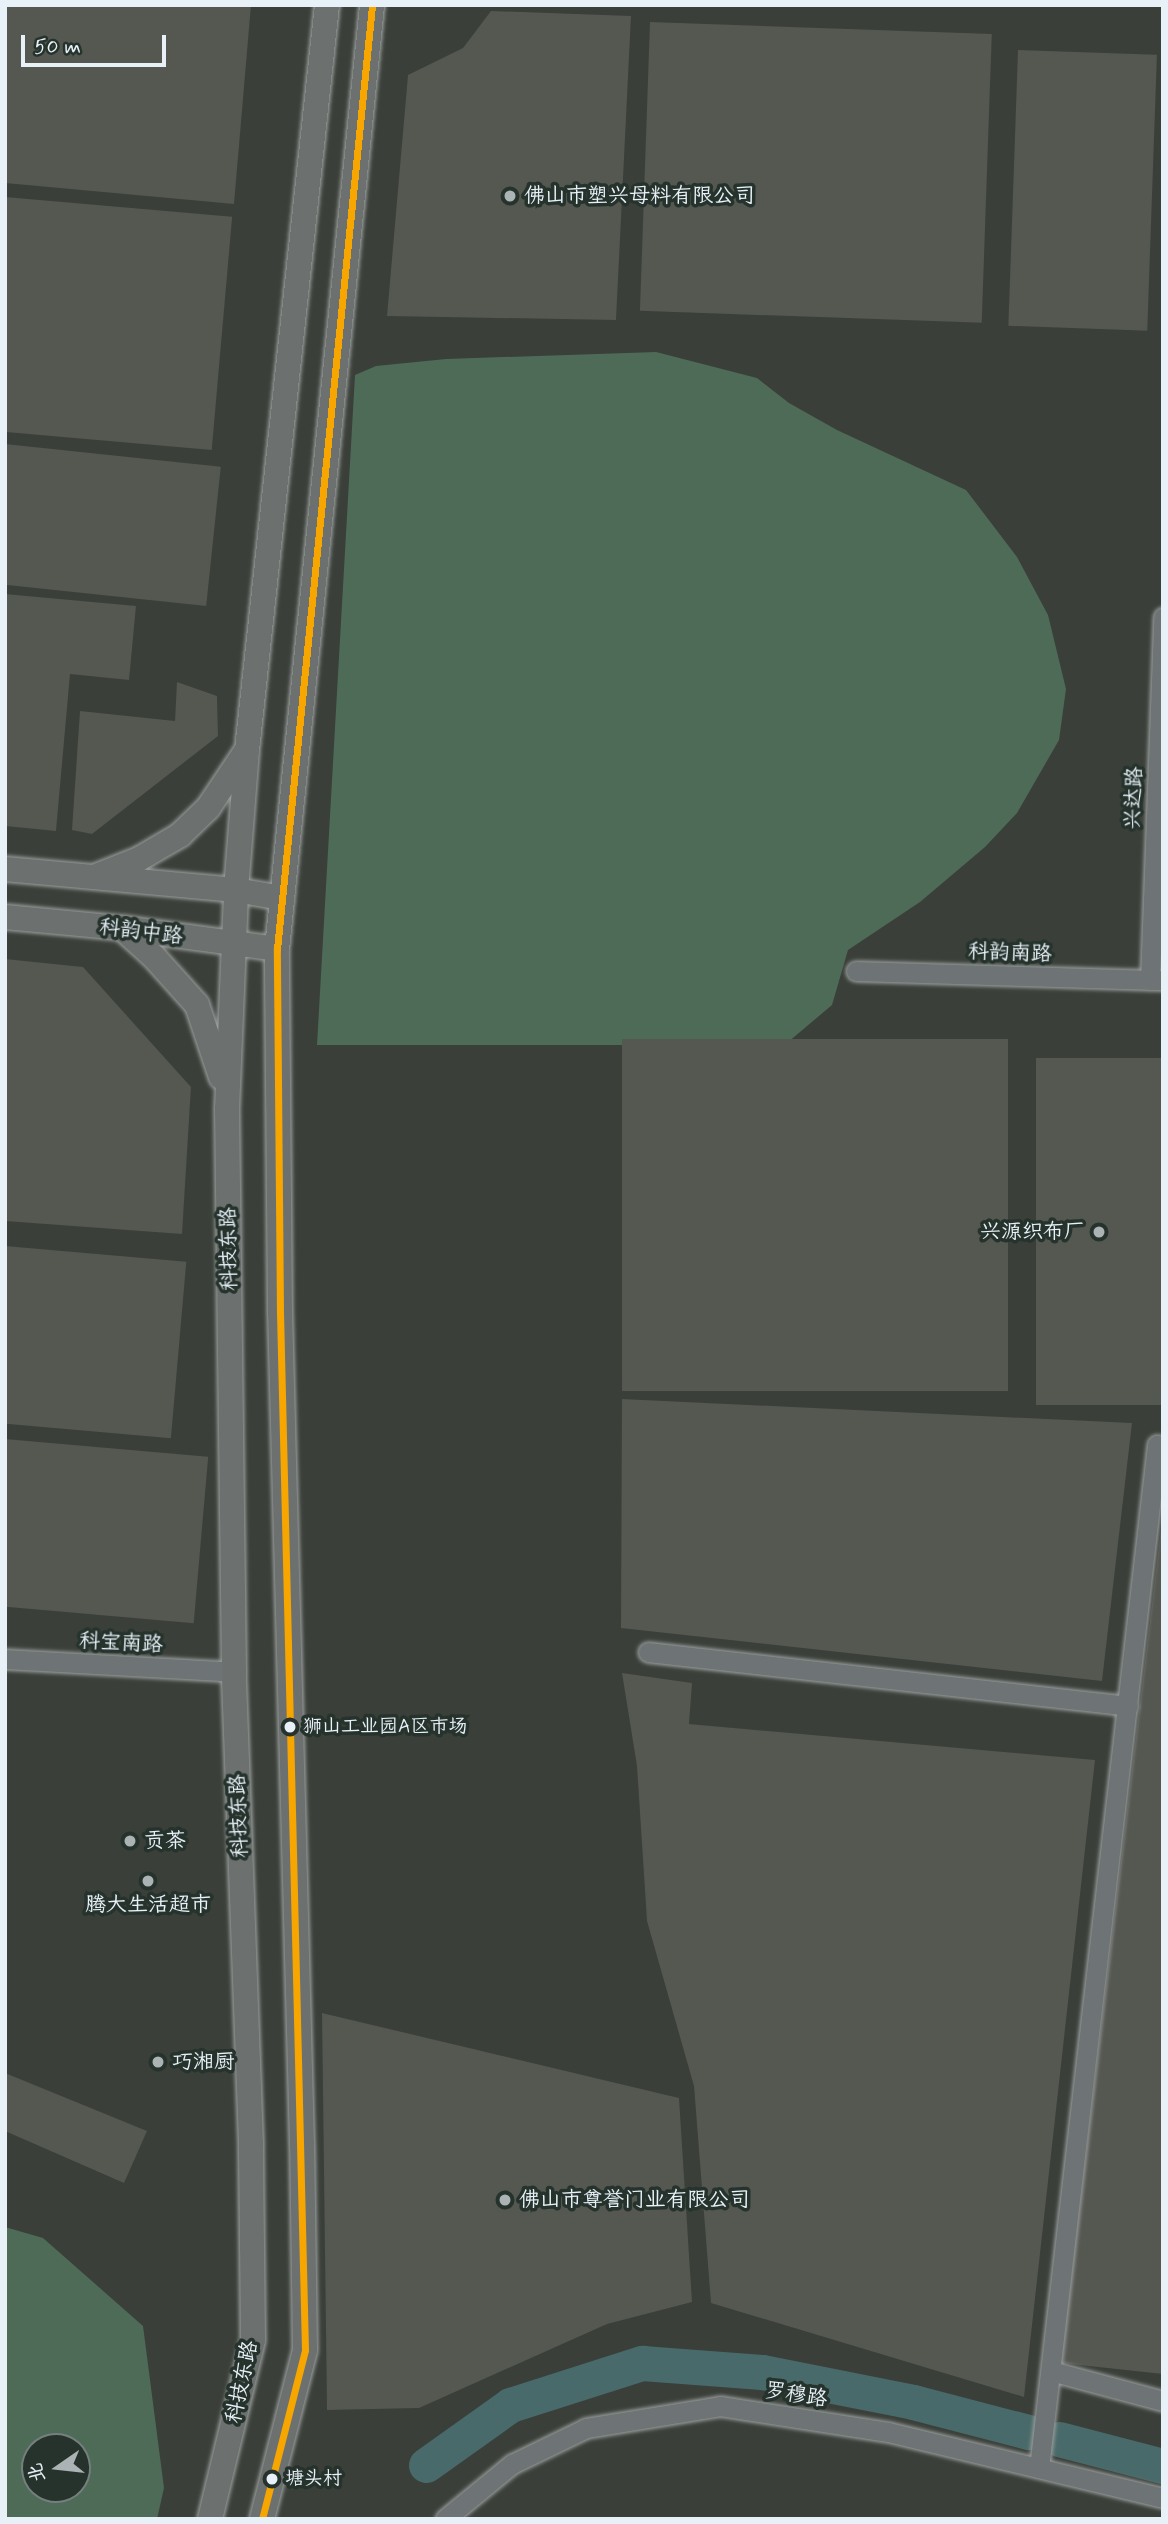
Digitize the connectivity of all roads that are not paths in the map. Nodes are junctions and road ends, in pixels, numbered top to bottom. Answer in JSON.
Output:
{"nodes":[{"id":1,"x":327,"y":5,"type":"edge"},
{"id":2,"x":372,"y":5,"type":"edge"},
{"id":3,"x":1163,"y":617,"type":"edge"},
{"id":4,"x":247,"y":750,"type":"junction"},
{"id":5,"x":5,"y":869,"type":"edge"},
{"id":6,"x":93,"y":877,"type":"junction"},
{"id":7,"x":236,"y":890,"type":"junction"},
{"id":8,"x":282,"y":898,"type":"junction"},
{"id":9,"x":5,"y":917,"type":"edge"},
{"id":10,"x":122,"y":928,"type":"junction"},
{"id":11,"x":234,"y":944,"type":"junction"},
{"id":12,"x":277,"y":949,"type":"junction"},
{"id":13,"x":856,"y":971,"type":"dead end"},
{"id":14,"x":1156,"y":980,"type":"edge"},
{"id":15,"x":227,"y":1109,"type":"junction"},
{"id":16,"x":1157,"y":1444,"type":"dead end"},
{"id":17,"x":648,"y":1652,"type":"dead end"},
{"id":18,"x":5,"y":1659,"type":"edge"},
{"id":19,"x":234,"y":1672,"type":"junction"},
{"id":20,"x":1128,"y":1706,"type":"junction"},
{"id":21,"x":1051,"y":2371,"type":"junction"},
{"id":22,"x":1163,"y":2401,"type":"edge"},
{"id":23,"x":1039,"y":2468,"type":"junction"},
{"id":24,"x":1163,"y":2497,"type":"edge"},
{"id":25,"x":210,"y":2519,"type":"edge"},
{"id":26,"x":262,"y":2519,"type":"edge"},
{"id":27,"x":445,"y":2519,"type":"edge"}],
"edges":[{"from":1,"to":4,"type":"main road"},
{"from":2,"to":8,"type":"main road"},
{"from":3,"to":14,"type":"street","name":"兴达路"},
{"from":4,"to":6,"type":"main road"},
{"from":4,"to":7,"type":"main road"},
{"from":5,"to":6,"type":"main road"},
{"from":6,"to":7,"type":"main road"},
{"from":7,"to":8,"type":"main road"},
{"from":7,"to":11,"type":"main road"},
{"from":8,"to":12,"type":"main road"},
{"from":9,"to":10,"type":"main road","name":"科韵中路"},
{"from":10,"to":11,"type":"main road","name":"科韵中路"},
{"from":10,"to":15,"type":"main road"},
{"from":11,"to":12,"type":"main road","name":"科韵中路"},
{"from":11,"to":15,"type":"main road"},
{"from":12,"to":26,"type":"main road"},
{"from":13,"to":14,"type":"street","name":"科韵南路"},
{"from":15,"to":19,"type":"main road","name":"科技东路"},
{"from":16,"to":20,"type":"street"},
{"from":17,"to":20,"type":"street"},
{"from":18,"to":19,"type":"street","name":"科宝南路"},
{"from":19,"to":25,"type":"main road","name":"科技东路"},
{"from":20,"to":21,"type":"street"},
{"from":21,"to":22,"type":"street"},
{"from":21,"to":23,"type":"street"},
{"from":23,"to":24,"type":"street","name":"罗穆路"},
{"from":23,"to":27,"type":"street","name":"罗穆路"}]}
